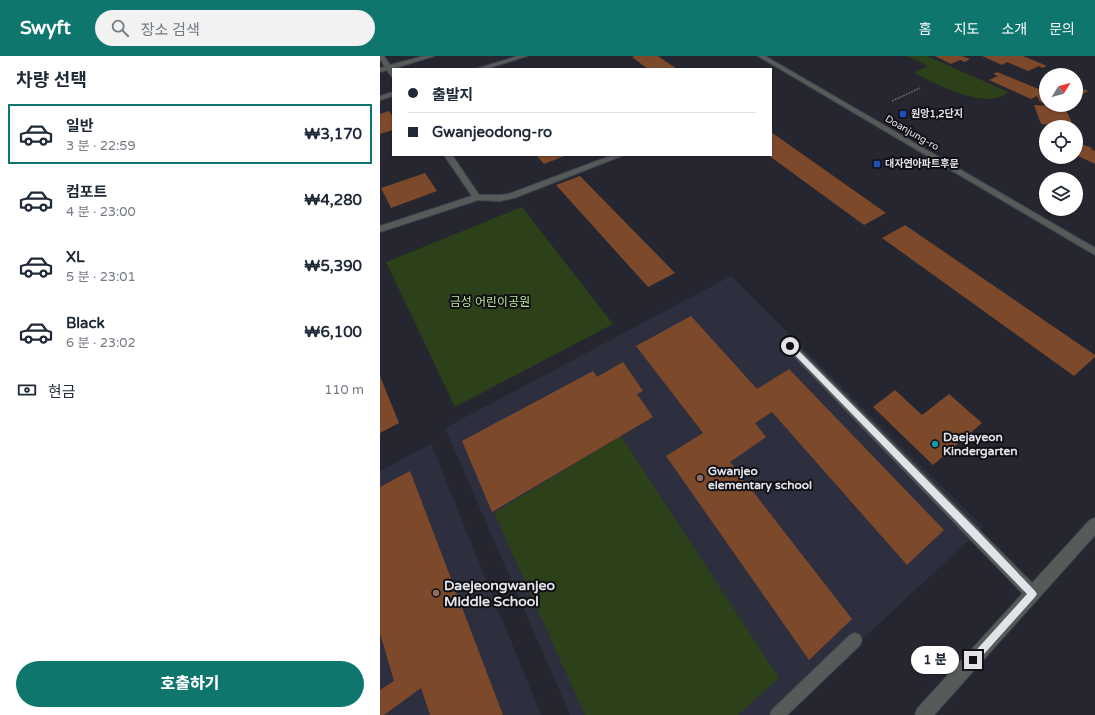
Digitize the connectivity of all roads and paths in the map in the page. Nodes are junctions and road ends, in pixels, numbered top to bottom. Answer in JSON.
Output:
{"nodes":[{"id":1,"x":381,"y":56,"type":"edge"},
{"id":2,"x":431,"y":56,"type":"edge"},
{"id":3,"x":524,"y":56,"type":"edge"},
{"id":4,"x":761,"y":56,"type":"edge"},
{"id":5,"x":389,"y":68,"type":"junction"},
{"id":6,"x":482,"y":68,"type":"edge"},
{"id":7,"x":380,"y":70,"type":"edge"},
{"id":8,"x":392,"y":73,"type":"edge"},
{"id":9,"x":920,"y":88,"type":"dead end"},
{"id":10,"x":392,"y":94,"type":"edge"},
{"id":11,"x":380,"y":98,"type":"edge"},
{"id":12,"x":892,"y":101,"type":"dead end"},
{"id":13,"x":449,"y":156,"type":"edge"},
{"id":14,"x":617,"y":156,"type":"edge"},
{"id":15,"x":477,"y":196,"type":"junction"},
{"id":16,"x":380,"y":230,"type":"edge"},
{"id":17,"x":1095,"y":252,"type":"edge"},
{"id":18,"x":790,"y":346,"type":"dead end"},
{"id":19,"x":1095,"y":525,"type":"edge"},
{"id":20,"x":1032,"y":594,"type":"junction"},
{"id":21,"x":855,"y":640,"type":"dead end"},
{"id":22,"x":777,"y":715,"type":"edge"},
{"id":23,"x":923,"y":715,"type":"edge"}],
"edges":[{"from":1,"to":5,"type":"street"},
{"from":2,"to":5,"type":"street"},
{"from":3,"to":6,"type":"street"},
{"from":4,"to":17,"type":"street","name":"Doanjung-ro"},
{"from":5,"to":7,"type":"street"},
{"from":5,"to":8,"type":"street"},
{"from":9,"to":12,"type":"path"},
{"from":10,"to":11,"type":"street"},
{"from":13,"to":15,"type":"street"},
{"from":14,"to":15,"type":"street"},
{"from":15,"to":16,"type":"street"},
{"from":18,"to":20,"type":"lane"},
{"from":19,"to":20,"type":"street"},
{"from":20,"to":23,"type":"street"},
{"from":21,"to":22,"type":"lane"}]}
